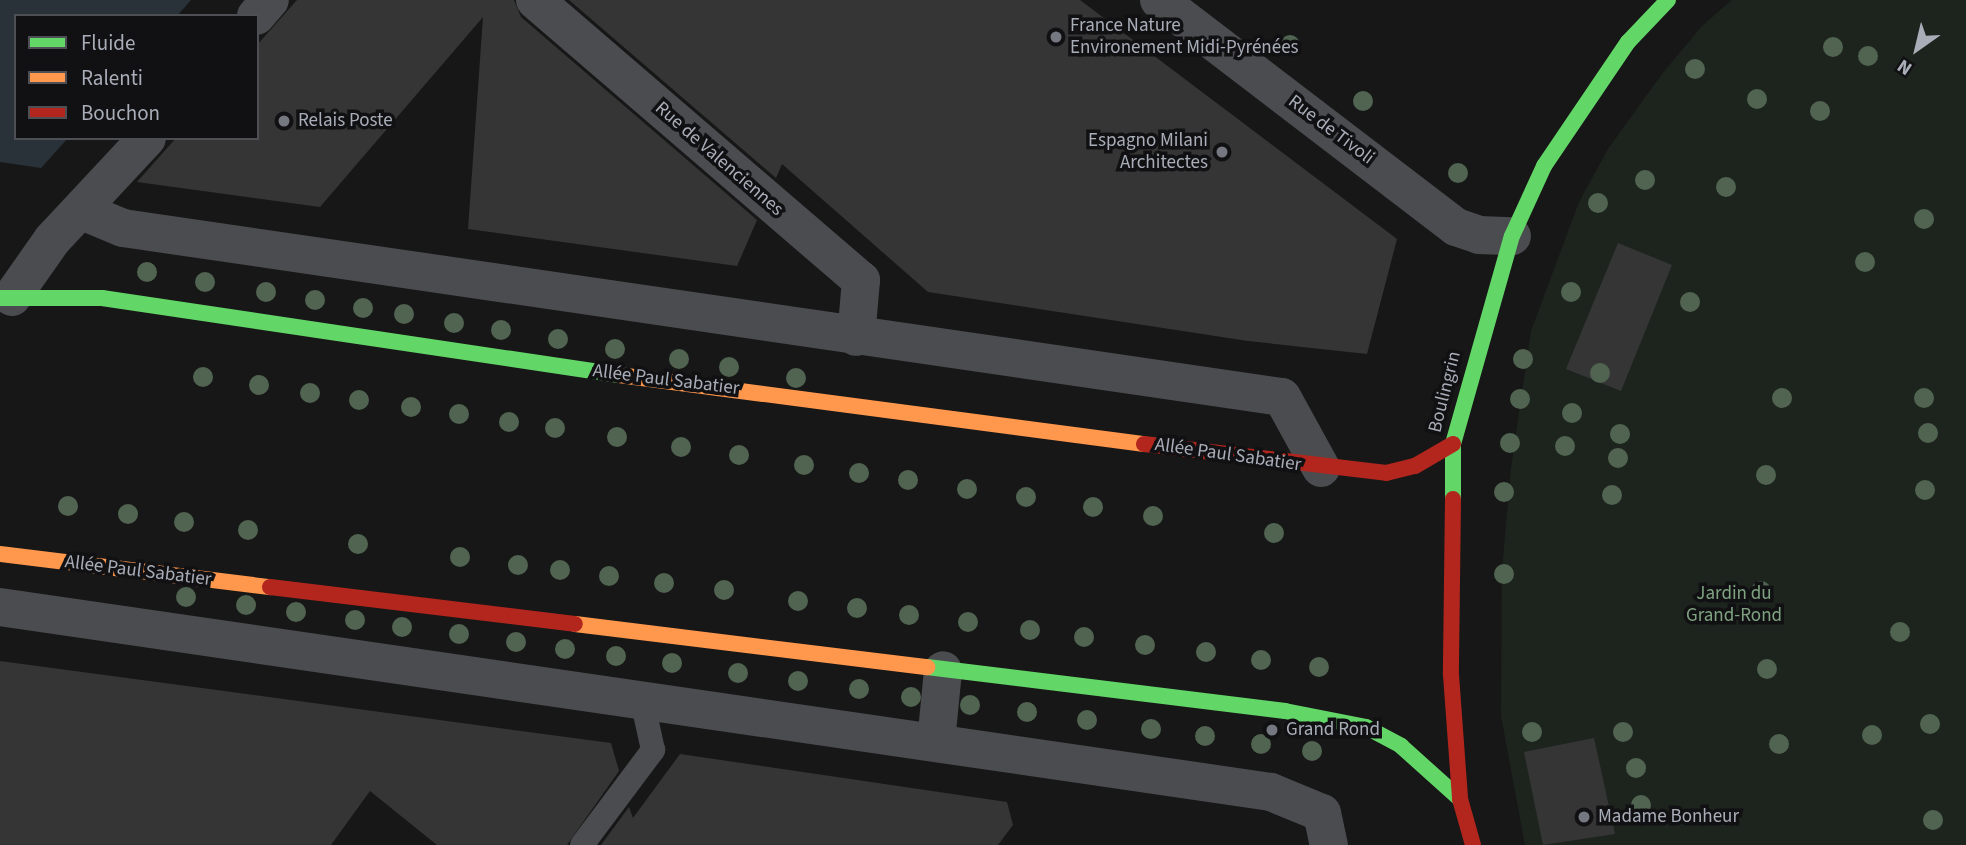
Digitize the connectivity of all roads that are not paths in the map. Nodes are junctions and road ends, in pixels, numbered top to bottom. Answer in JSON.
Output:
{"nodes":[{"id":1,"x":270,"y":0,"type":"edge"},
{"id":2,"x":535,"y":0,"type":"edge"},
{"id":3,"x":1159,"y":0,"type":"edge"},
{"id":4,"x":1668,"y":0,"type":"edge"},
{"id":5,"x":258,"y":14,"type":"edge"},
{"id":6,"x":145,"y":140,"type":"edge"},
{"id":7,"x":82,"y":212,"type":"junction"},
{"id":8,"x":1512,"y":236,"type":"junction"},
{"id":9,"x":6,"y":298,"type":"edge"},
{"id":10,"x":856,"y":337,"type":"junction"},
{"id":11,"x":1453,"y":444,"type":"junction"},
{"id":12,"x":1321,"y":468,"type":"junction"},
{"id":13,"x":0,"y":554,"type":"edge"},
{"id":14,"x":0,"y":607,"type":"edge"},
{"id":15,"x":943,"y":670,"type":"junction"},
{"id":16,"x":642,"y":700,"type":"junction"},
{"id":17,"x":936,"y":742,"type":"junction"},
{"id":18,"x":1460,"y":799,"type":"junction"},
{"id":19,"x":582,"y":845,"type":"edge"},
{"id":20,"x":1329,"y":845,"type":"edge"},
{"id":21,"x":1473,"y":845,"type":"edge"}],
"edges":[{"from":1,"to":5,"type":"street"},
{"from":2,"to":10,"type":"street","name":"Rue de Valenciennes"},
{"from":3,"to":8,"type":"street","name":"Rue de Tivoli"},
{"from":4,"to":8,"type":"main road","name":"Boulingrin"},
{"from":6,"to":7,"type":"street"},
{"from":7,"to":9,"type":"street"},
{"from":7,"to":10,"type":"street","name":"Allée Paul Sabatier"},
{"from":8,"to":11,"type":"main road","name":"Boulingrin"},
{"from":9,"to":12,"type":"main road","name":"Allée Paul Sabatier"},
{"from":10,"to":12,"type":"street","name":"Allée Paul Sabatier"},
{"from":11,"to":12,"type":"main road","name":"Allée Paul Sabatier"},
{"from":11,"to":18,"type":"main road","name":"Boulingrin"},
{"from":13,"to":15,"type":"main road","name":"Allée Paul Sabatier"},
{"from":14,"to":16,"type":"street"},
{"from":15,"to":17,"type":"street"},
{"from":15,"to":18,"type":"main road","name":"Allée Paul Sabatier"},
{"from":16,"to":17,"type":"street"},
{"from":16,"to":19,"type":"lane"},
{"from":17,"to":20,"type":"street"},
{"from":18,"to":21,"type":"main road","name":"Boulingrin"}]}
